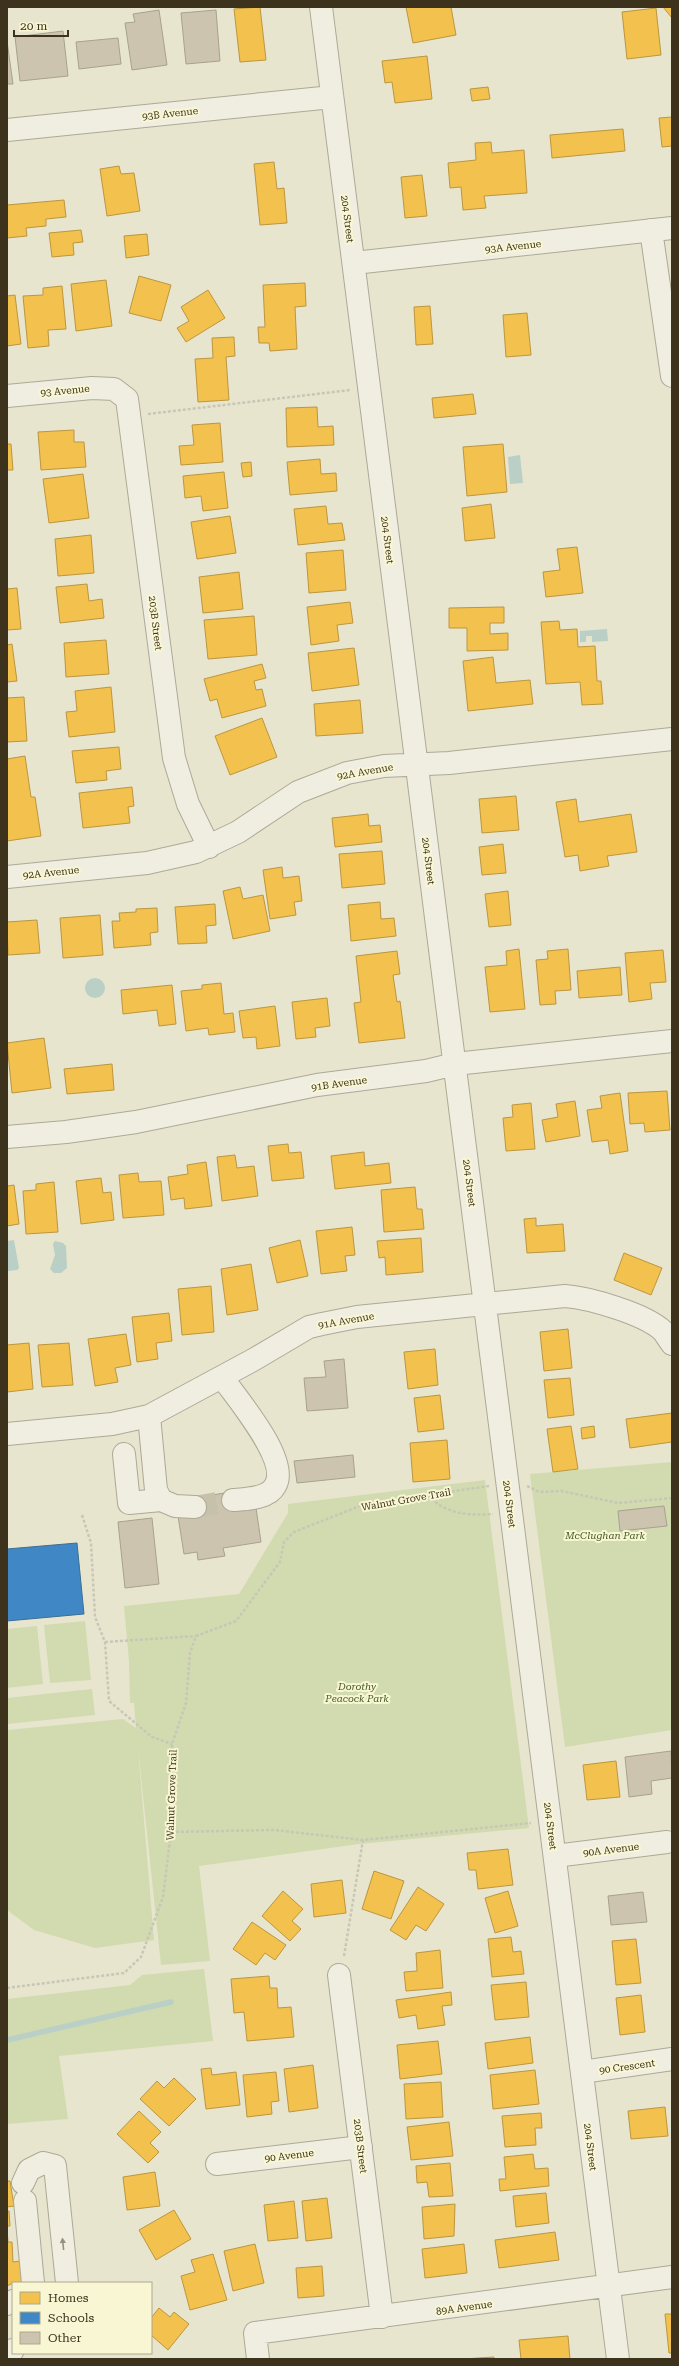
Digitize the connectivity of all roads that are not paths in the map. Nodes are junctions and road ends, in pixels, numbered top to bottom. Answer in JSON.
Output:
{"nodes":[{"id":1,"x":321,"y":7,"type":"edge"},
{"id":2,"x":332,"y":97,"type":"junction"},
{"id":3,"x":7,"y":130,"type":"edge"},
{"id":4,"x":662,"y":229,"type":"edge"},
{"id":5,"x":354,"y":263,"type":"junction"},
{"id":6,"x":672,"y":376,"type":"edge"},
{"id":7,"x":122,"y":394,"type":"joint"},
{"id":8,"x":7,"y":396,"type":"edge"},
{"id":9,"x":672,"y":739,"type":"edge"},
{"id":10,"x":417,"y":765,"type":"junction"},
{"id":11,"x":209,"y":847,"type":"junction"},
{"id":12,"x":7,"y":877,"type":"edge"},
{"id":13,"x":672,"y":1041,"type":"edge"},
{"id":14,"x":455,"y":1064,"type":"junction"},
{"id":15,"x":7,"y":1137,"type":"edge"},
{"id":16,"x":485,"y":1303,"type":"junction"},
{"id":17,"x":672,"y":1344,"type":"edge"},
{"id":18,"x":222,"y":1377,"type":"junction"},
{"id":19,"x":149,"y":1416,"type":"junction"},
{"id":20,"x":7,"y":1434,"type":"edge"},
{"id":21,"x":124,"y":1454,"type":"dead end"},
{"id":22,"x":161,"y":1500,"type":"junction"},
{"id":23,"x":233,"y":1500,"type":"tunnel mouth"},
{"id":24,"x":194,"y":1507,"type":"tunnel mouth"},
{"id":25,"x":667,"y":1842,"type":"dead end"},
{"id":26,"x":555,"y":1856,"type":"junction"},
{"id":27,"x":339,"y":1975,"type":"dead end"},
{"id":28,"x":672,"y":2059,"type":"edge"},
{"id":29,"x":582,"y":2072,"type":"junction"},
{"id":30,"x":361,"y":2147,"type":"junction"},
{"id":31,"x":217,"y":2164,"type":"dead end"},
{"id":32,"x":672,"y":2277,"type":"edge"},
{"id":33,"x":33,"y":2282,"type":"edge"},
{"id":34,"x":67,"y":2282,"type":"edge"},
{"id":35,"x":609,"y":2287,"type":"junction"},
{"id":36,"x":382,"y":2318,"type":"junction"},
{"id":37,"x":258,"y":2359,"type":"edge"},
{"id":38,"x":618,"y":2359,"type":"edge"}],
"edges":[{"from":1,"to":2,"type":"street","name":"204 Street"},
{"from":2,"to":3,"type":"street","name":"93B Avenue"},
{"from":2,"to":5,"type":"street","name":"204 Street"},
{"from":4,"to":5,"type":"street","name":"93A Avenue"},
{"from":4,"to":6,"type":"street"},
{"from":5,"to":10,"type":"street","name":"204 Street"},
{"from":7,"to":8,"type":"street","name":"93 Avenue"},
{"from":7,"to":11,"type":"street","name":"203B Street"},
{"from":9,"to":10,"type":"street","name":"92A Avenue"},
{"from":10,"to":11,"type":"street","name":"92A Avenue"},
{"from":10,"to":14,"type":"street","name":"204 Street"},
{"from":11,"to":12,"type":"street","name":"92A Avenue"},
{"from":13,"to":14,"type":"street","name":"91B Avenue"},
{"from":14,"to":15,"type":"street","name":"91B Avenue"},
{"from":14,"to":16,"type":"street","name":"204 Street"},
{"from":16,"to":17,"type":"street","name":"91A Avenue"},
{"from":16,"to":18,"type":"street","name":"91A Avenue"},
{"from":16,"to":26,"type":"street","name":"204 Street"},
{"from":18,"to":19,"type":"street","name":"91A Avenue"},
{"from":18,"to":23,"type":"street"},
{"from":19,"to":20,"type":"street","name":"91A Avenue"},
{"from":19,"to":22,"type":"street"},
{"from":21,"to":22,"type":"street"},
{"from":22,"to":24,"type":"street"},
{"from":25,"to":26,"type":"street","name":"90A Avenue"},
{"from":26,"to":29,"type":"street","name":"204 Street"},
{"from":27,"to":30,"type":"street","name":"203B Street"},
{"from":28,"to":29,"type":"street","name":"90 Crescent"},
{"from":29,"to":35,"type":"street","name":"204 Street"},
{"from":30,"to":31,"type":"street","name":"90 Avenue"},
{"from":30,"to":36,"type":"street","name":"203B Street"},
{"from":32,"to":35,"type":"street","name":"89A Avenue"},
{"from":34,"to":33,"type":"street","one_way":true},
{"from":35,"to":36,"type":"street","name":"89A Avenue"},
{"from":35,"to":38,"type":"street","name":"204 Street"},
{"from":36,"to":37,"type":"street","name":"89A Avenue"}]}
